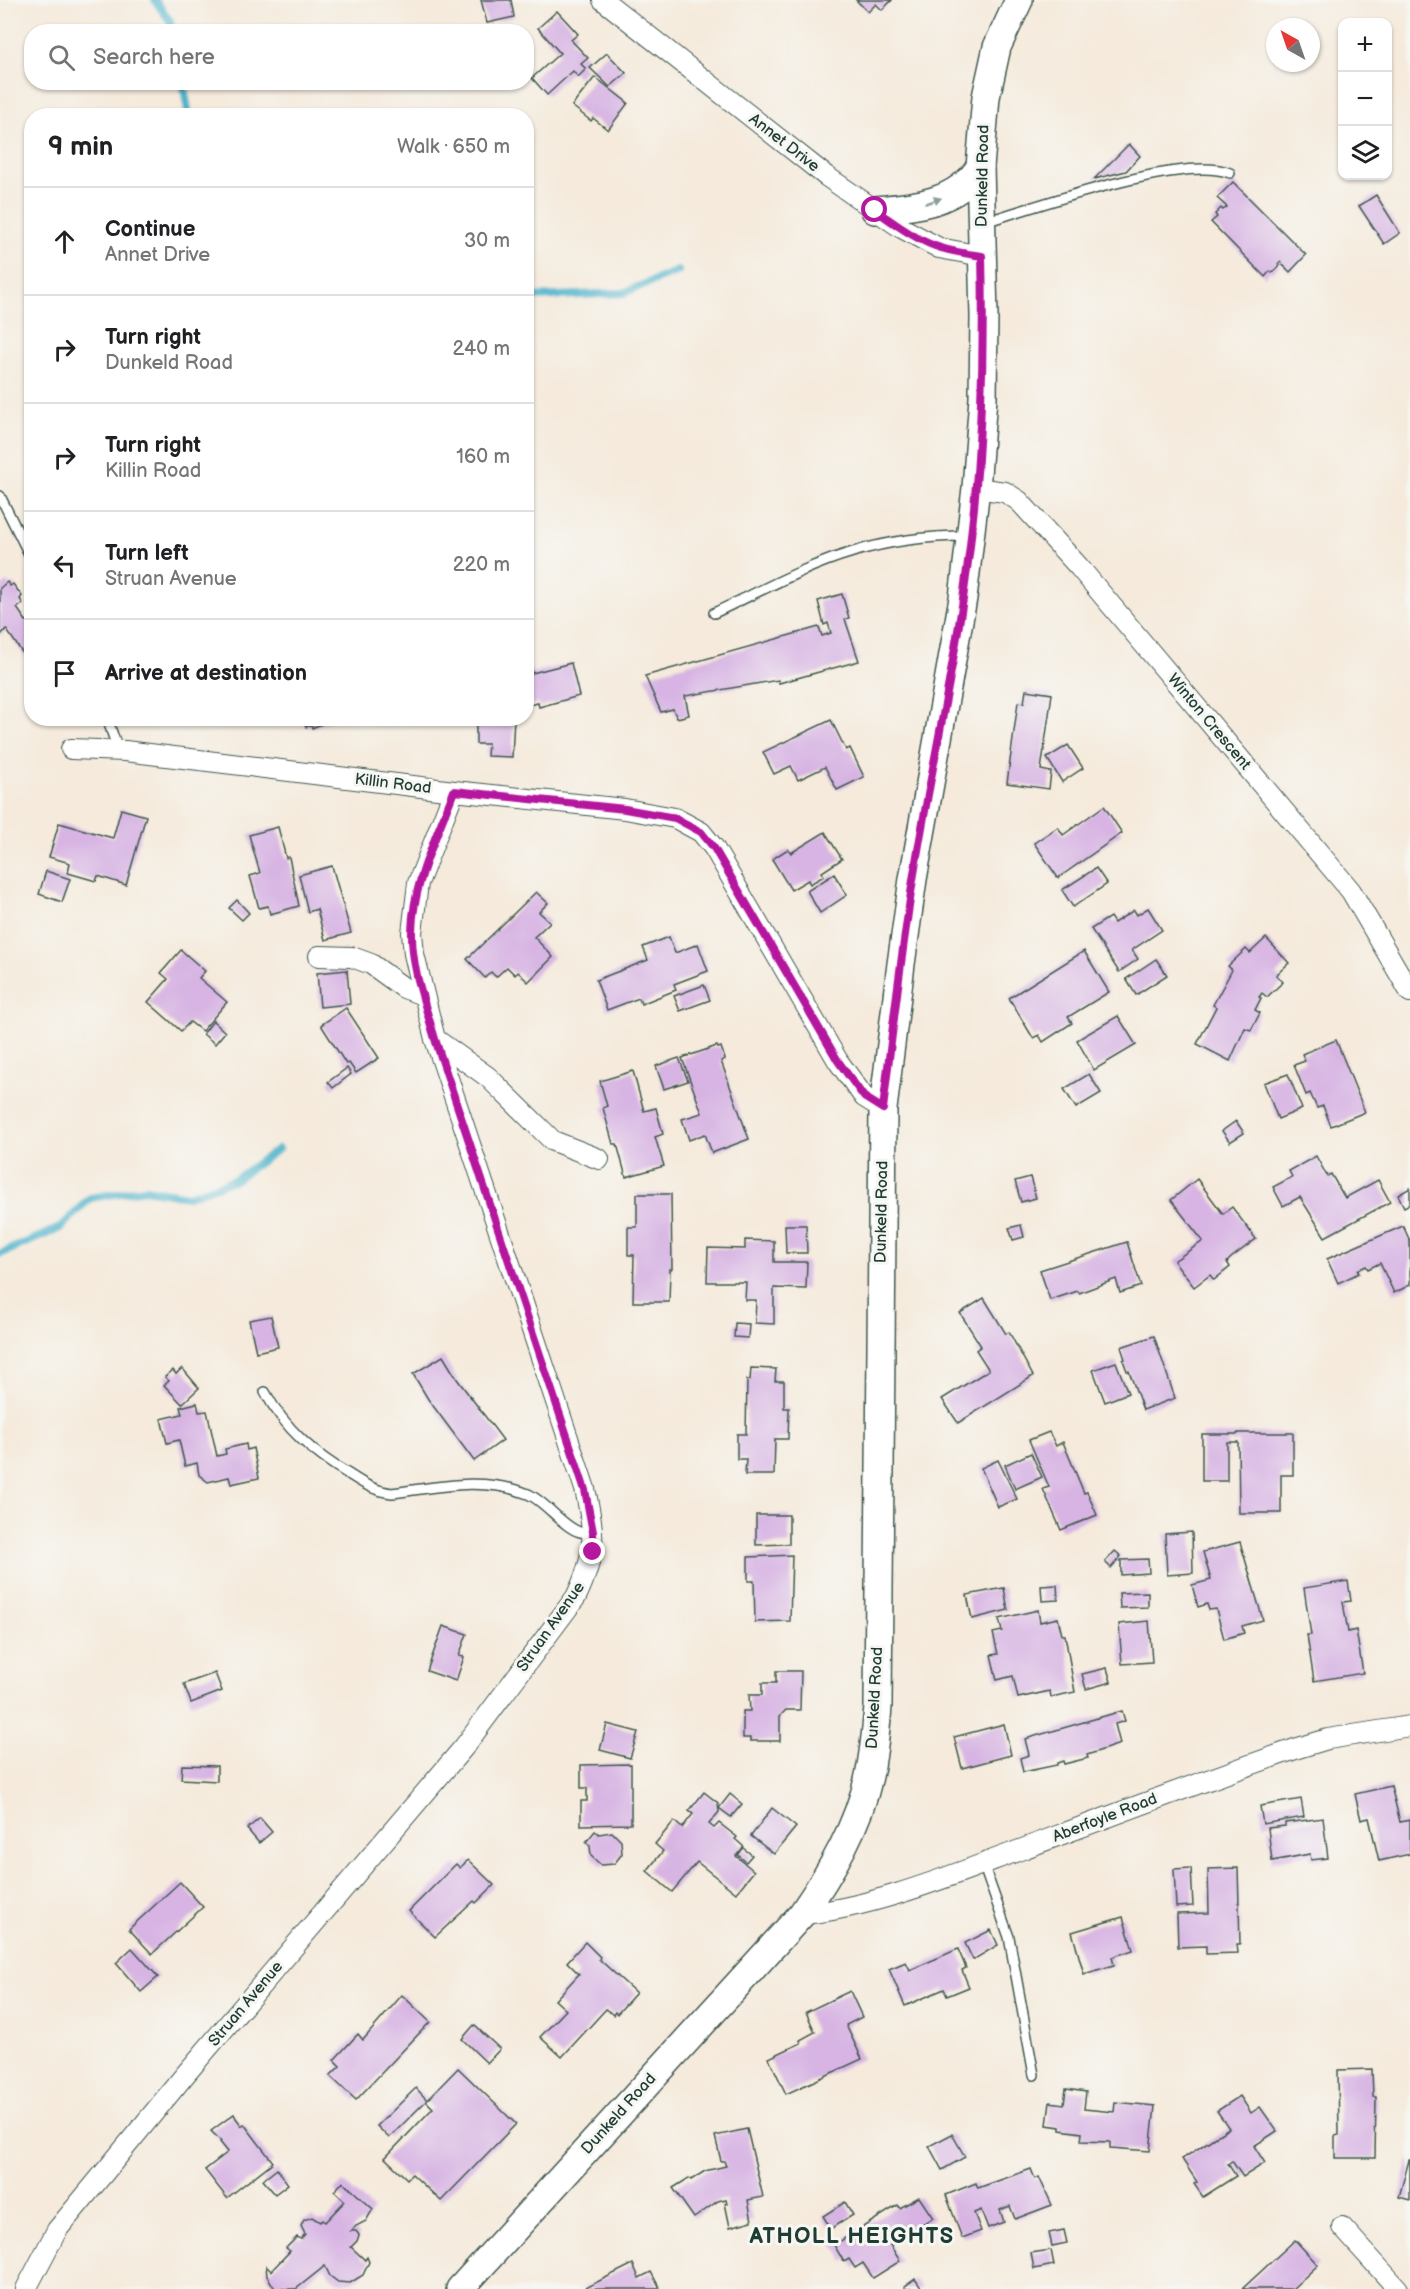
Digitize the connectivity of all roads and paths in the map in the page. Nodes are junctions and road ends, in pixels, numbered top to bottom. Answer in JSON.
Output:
{"nodes":[{"id":1,"x":603,"y":0,"type":"edge"},
{"id":2,"x":1019,"y":0,"type":"edge"},
{"id":3,"x":980,"y":167,"type":"junction"},
{"id":4,"x":1230,"y":173,"type":"dead end"},
{"id":5,"x":875,"y":210,"type":"junction"},
{"id":6,"x":982,"y":222,"type":"junction"},
{"id":7,"x":982,"y":256,"type":"junction"},
{"id":8,"x":976,"y":488,"type":"junction"},
{"id":9,"x":0,"y":496,"type":"edge"},
{"id":10,"x":970,"y":536,"type":"junction"},
{"id":11,"x":24,"y":544,"type":"edge"},
{"id":12,"x":714,"y":613,"type":"dead end"},
{"id":13,"x":110,"y":726,"type":"edge"},
{"id":14,"x":70,"y":750,"type":"dead end"},
{"id":15,"x":118,"y":751,"type":"junction"},
{"id":16,"x":454,"y":791,"type":"junction"},
{"id":17,"x":319,"y":956,"type":"dead end"},
{"id":18,"x":1410,"y":992,"type":"edge"},
{"id":19,"x":423,"y":995,"type":"junction"},
{"id":20,"x":435,"y":1039,"type":"junction"},
{"id":21,"x":883,"y":1109,"type":"junction"},
{"id":22,"x":599,"y":1159,"type":"dead end"},
{"id":23,"x":266,"y":1392,"type":"dead end"},
{"id":24,"x":593,"y":1532,"type":"junction"},
{"id":25,"x":1410,"y":1726,"type":"edge"},
{"id":26,"x":983,"y":1864,"type":"junction"},
{"id":27,"x":802,"y":1914,"type":"junction"},
{"id":28,"x":1034,"y":2075,"type":"dead end"},
{"id":29,"x":1342,"y":2227,"type":"dead end"},
{"id":30,"x":26,"y":2289,"type":"edge"},
{"id":31,"x":460,"y":2289,"type":"edge"},
{"id":32,"x":1398,"y":2289,"type":"edge"}],
"edges":[{"from":1,"to":5,"type":"street","name":"Annet Drive"},
{"from":2,"to":3,"type":"main road","name":"Dunkeld Road"},
{"from":5,"to":3,"type":"main road","one_way":true},
{"from":3,"to":6,"type":"main road","name":"Dunkeld Road"},
{"from":4,"to":6,"type":"lane"},
{"from":5,"to":7,"type":"street","name":"Annet Drive"},
{"from":6,"to":7,"type":"main road","name":"Dunkeld Road"},
{"from":7,"to":8,"type":"main road","name":"Dunkeld Road"},
{"from":8,"to":10,"type":"main road","name":"Dunkeld Road"},
{"from":8,"to":18,"type":"street","name":"Winton Crescent"},
{"from":9,"to":11,"type":"lane"},
{"from":10,"to":12,"type":"lane"},
{"from":10,"to":21,"type":"main road","name":"Dunkeld Road"},
{"from":13,"to":15,"type":"lane"},
{"from":14,"to":15,"type":"street","name":"Killin Road"},
{"from":15,"to":16,"type":"street","name":"Killin Road"},
{"from":16,"to":19,"type":"street","name":"Struan Avenue"},
{"from":16,"to":21,"type":"street","name":"Killin Road"},
{"from":17,"to":19,"type":"street"},
{"from":19,"to":20,"type":"street","name":"Struan Avenue"},
{"from":20,"to":22,"type":"street"},
{"from":20,"to":24,"type":"street","name":"Struan Avenue"},
{"from":21,"to":27,"type":"main road","name":"Dunkeld Road"},
{"from":23,"to":24,"type":"lane"},
{"from":24,"to":30,"type":"street","name":"Struan Avenue"},
{"from":25,"to":26,"type":"street","name":"Aberfoyle Road"},
{"from":26,"to":27,"type":"street","name":"Aberfoyle Road"},
{"from":26,"to":28,"type":"lane"},
{"from":27,"to":31,"type":"main road","name":"Dunkeld Road"},
{"from":29,"to":32,"type":"street"}]}
